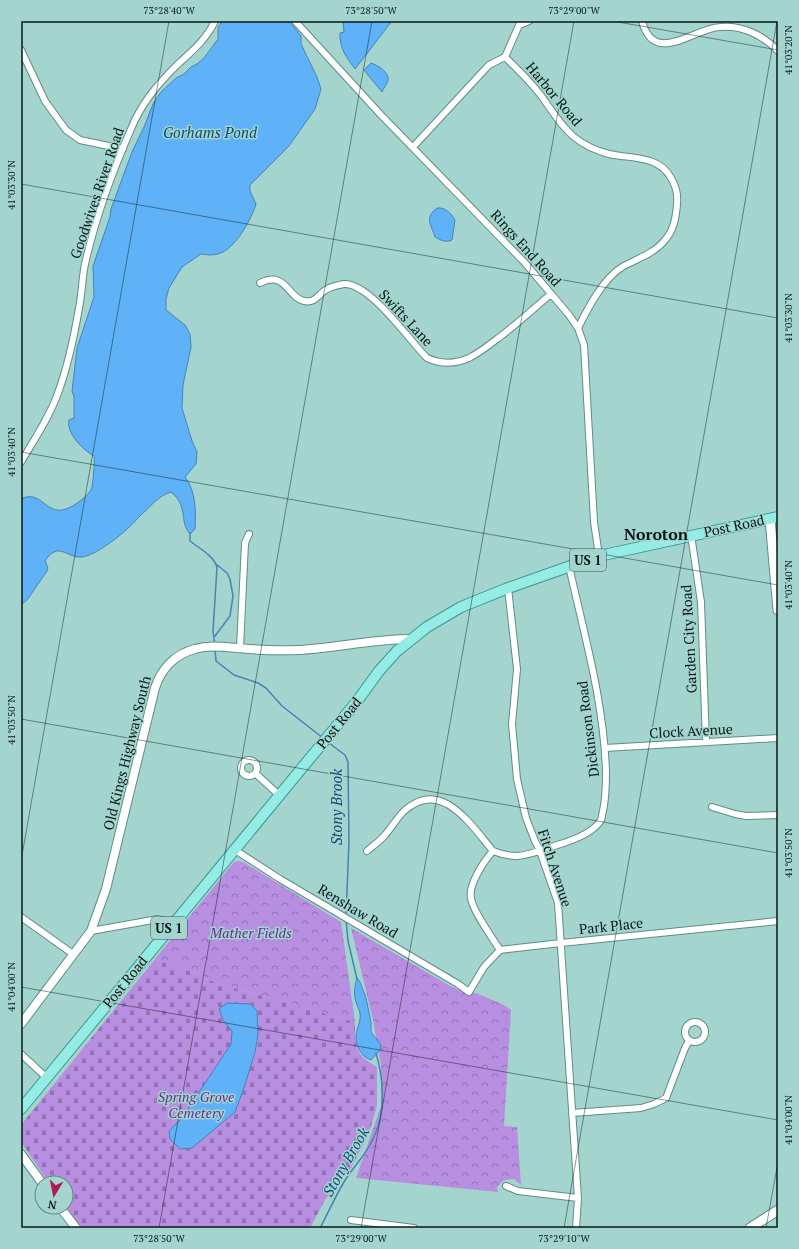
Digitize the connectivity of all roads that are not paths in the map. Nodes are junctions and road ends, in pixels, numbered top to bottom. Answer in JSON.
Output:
{"nodes":[{"id":1,"x":215,"y":21,"type":"edge"},
{"id":2,"x":295,"y":21,"type":"edge"},
{"id":3,"x":528,"y":21,"type":"edge"},
{"id":4,"x":642,"y":21,"type":"edge"},
{"id":5,"x":519,"y":22,"type":"edge"},
{"id":6,"x":21,"y":50,"type":"edge"},
{"id":7,"x":778,"y":51,"type":"edge"},
{"id":8,"x":505,"y":57,"type":"junction"},
{"id":9,"x":413,"y":147,"type":"junction"},
{"id":10,"x":123,"y":149,"type":"junction"},
{"id":11,"x":260,"y":283,"type":"dead end"},
{"id":12,"x":551,"y":294,"type":"junction"},
{"id":13,"x":578,"y":328,"type":"junction"},
{"id":14,"x":21,"y":462,"type":"edge"},
{"id":15,"x":774,"y":518,"type":"edge"},
{"id":16,"x":249,"y":534,"type":"dead end"},
{"id":17,"x":691,"y":535,"type":"junction"},
{"id":18,"x":599,"y":556,"type":"junction"},
{"id":19,"x":568,"y":566,"type":"junction"},
{"id":20,"x":508,"y":588,"type":"junction"},
{"id":21,"x":778,"y":610,"type":"edge"},
{"id":22,"x":411,"y":639,"type":"junction"},
{"id":23,"x":240,"y":648,"type":"junction"},
{"id":24,"x":778,"y":738,"type":"edge"},
{"id":25,"x":706,"y":742,"type":"junction"},
{"id":26,"x":605,"y":748,"type":"junction"},
{"id":27,"x":255,"y":773,"type":"dead end"},
{"id":28,"x":279,"y":795,"type":"junction"},
{"id":29,"x":712,"y":807,"type":"dead end"},
{"id":30,"x":778,"y":815,"type":"edge"},
{"id":31,"x":234,"y":850,"type":"junction"},
{"id":32,"x":367,"y":851,"type":"dead end"},
{"id":33,"x":493,"y":851,"type":"junction"},
{"id":34,"x":540,"y":851,"type":"junction"},
{"id":35,"x":21,"y":917,"type":"edge"},
{"id":36,"x":778,"y":921,"type":"edge"},
{"id":37,"x":174,"y":923,"type":"junction"},
{"id":38,"x":91,"y":931,"type":"junction"},
{"id":39,"x":561,"y":943,"type":"junction"},
{"id":40,"x":500,"y":950,"type":"junction"},
{"id":41,"x":73,"y":954,"type":"junction"},
{"id":42,"x":21,"y":1024,"type":"edge"},
{"id":43,"x":689,"y":1041,"type":"dead end"},
{"id":44,"x":21,"y":1054,"type":"edge"},
{"id":45,"x":47,"y":1078,"type":"junction"},
{"id":46,"x":21,"y":1109,"type":"edge"},
{"id":47,"x":572,"y":1113,"type":"junction"},
{"id":48,"x":21,"y":1154,"type":"edge"},
{"id":49,"x":36,"y":1175,"type":"edge"},
{"id":50,"x":506,"y":1186,"type":"dead end"},
{"id":51,"x":578,"y":1198,"type":"junction"},
{"id":52,"x":778,"y":1210,"type":"edge"},
{"id":53,"x":66,"y":1215,"type":"edge"},
{"id":54,"x":351,"y":1220,"type":"dead end"},
{"id":55,"x":76,"y":1228,"type":"edge"},
{"id":56,"x":414,"y":1228,"type":"edge"},
{"id":57,"x":576,"y":1228,"type":"edge"},
{"id":58,"x":750,"y":1228,"type":"edge"}],
"edges":[{"from":1,"to":10,"type":"street","name":"Goodwives River Road"},
{"from":2,"to":9,"type":"street","name":"Rings End Road"},
{"from":3,"to":5,"type":"street"},
{"from":4,"to":7,"type":"street"},
{"from":5,"to":8,"type":"street"},
{"from":6,"to":10,"type":"street"},
{"from":8,"to":9,"type":"street"},
{"from":8,"to":13,"type":"street","name":"Harbor Road"},
{"from":9,"to":12,"type":"street","name":"Rings End Road"},
{"from":10,"to":14,"type":"street","name":"Goodwives River Road"},
{"from":11,"to":12,"type":"street","name":"Swifts Lane"},
{"from":12,"to":13,"type":"street","name":"Rings End Road"},
{"from":13,"to":18,"type":"street","name":"Rings End Road"},
{"from":15,"to":17,"type":"main road","name":"Post Road","number":"US 1"},
{"from":15,"to":21,"type":"main road"},
{"from":16,"to":23,"type":"street"},
{"from":17,"to":18,"type":"main road","name":"Post Road","number":"US 1"},
{"from":17,"to":25,"type":"street","name":"Garden City Road"},
{"from":18,"to":19,"type":"main road","name":"Post Road","number":"US 1"},
{"from":19,"to":20,"type":"main road","name":"Post Road","number":"US 1"},
{"from":19,"to":26,"type":"street","name":"Dickinson Road"},
{"from":20,"to":22,"type":"main road","name":"Post Road","number":"US 1"},
{"from":20,"to":34,"type":"street","name":"Fitch Avenue"},
{"from":22,"to":23,"type":"street","name":"Old Kings Highway South"},
{"from":22,"to":28,"type":"main road","name":"Post Road","number":"US 1"},
{"from":23,"to":38,"type":"street","name":"Old Kings Highway South"},
{"from":24,"to":25,"type":"street","name":"Clock Avenue"},
{"from":25,"to":26,"type":"street","name":"Clock Avenue"},
{"from":26,"to":34,"type":"street","name":"Dickinson Road"},
{"from":27,"to":28,"type":"street"},
{"from":28,"to":31,"type":"main road","name":"Post Road","number":"US 1"},
{"from":29,"to":30,"type":"street"},
{"from":31,"to":37,"type":"main road","name":"Post Road","number":"US 1"},
{"from":31,"to":40,"type":"street","name":"Renshaw Road"},
{"from":32,"to":33,"type":"street"},
{"from":33,"to":34,"type":"street","name":"Dickinson Road"},
{"from":33,"to":40,"type":"street"},
{"from":34,"to":39,"type":"street","name":"Fitch Avenue"},
{"from":35,"to":41,"type":"street"},
{"from":36,"to":39,"type":"street","name":"Park Place"},
{"from":37,"to":38,"type":"street"},
{"from":37,"to":45,"type":"main road","name":"Post Road","number":"US 1"},
{"from":38,"to":41,"type":"street","name":"Old Kings Highway South"},
{"from":39,"to":40,"type":"street","name":"Park Place"},
{"from":39,"to":47,"type":"street","name":"Fitch Avenue"},
{"from":41,"to":42,"type":"street","name":"Old Kings Highway South"},
{"from":43,"to":47,"type":"street"},
{"from":44,"to":45,"type":"street"},
{"from":45,"to":46,"type":"main road","name":"Post Road","number":"US 1"},
{"from":47,"to":51,"type":"street","name":"Fitch Avenue"},
{"from":48,"to":49,"type":"street"},
{"from":50,"to":51,"type":"street"},
{"from":51,"to":57,"type":"street","name":"Fitch Avenue"},
{"from":52,"to":58,"type":"main road"},
{"from":53,"to":55,"type":"street"},
{"from":54,"to":56,"type":"street"}]}
